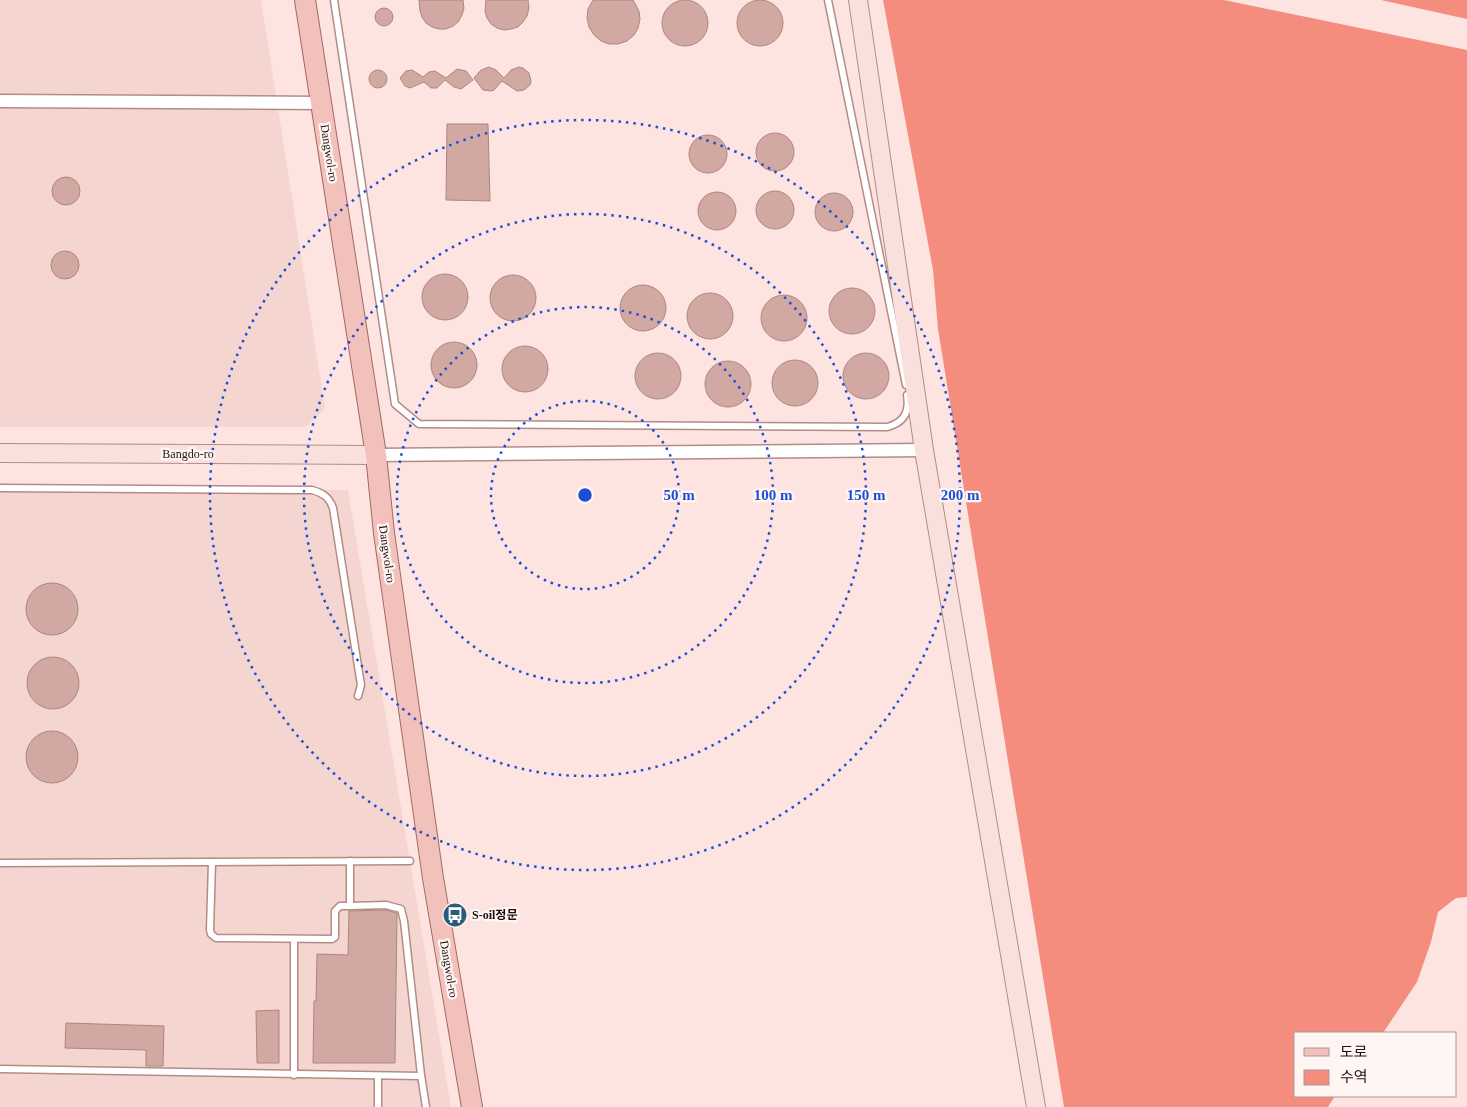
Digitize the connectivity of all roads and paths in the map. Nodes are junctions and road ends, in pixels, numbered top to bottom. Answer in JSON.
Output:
{"nodes":[{"id":1,"x":305,"y":0,"type":"edge"},
{"id":2,"x":334,"y":0,"type":"edge"},
{"id":3,"x":828,"y":0,"type":"edge"},
{"id":4,"x":858,"y":0,"type":"edge"},
{"id":5,"x":0,"y":101,"type":"edge"},
{"id":6,"x":321,"y":102,"type":"junction"},
{"id":7,"x":924,"y":450,"type":"junction"},
{"id":8,"x":0,"y":453,"type":"edge"},
{"id":9,"x":376,"y":455,"type":"junction"},
{"id":10,"x":0,"y":488,"type":"edge"},
{"id":11,"x":358,"y":696,"type":"dead end"},
{"id":12,"x":410,"y":860,"type":"dead end"},
{"id":13,"x":350,"y":861,"type":"junction"},
{"id":14,"x":212,"y":862,"type":"junction"},
{"id":15,"x":0,"y":863,"type":"edge"},
{"id":16,"x":350,"y":906,"type":"junction"},
{"id":17,"x":294,"y":938,"type":"junction"},
{"id":18,"x":0,"y":1069,"type":"edge"},
{"id":19,"x":294,"y":1075,"type":"junction"},
{"id":20,"x":378,"y":1076,"type":"junction"},
{"id":21,"x":421,"y":1076,"type":"junction"},
{"id":22,"x":378,"y":1107,"type":"edge"},
{"id":23,"x":426,"y":1107,"type":"edge"},
{"id":24,"x":472,"y":1107,"type":"edge"},
{"id":25,"x":1036,"y":1107,"type":"edge"}],
"edges":[{"from":1,"to":6,"type":"main road","name":"Dangwol-ro"},
{"from":2,"to":3,"type":"lane"},
{"from":4,"to":7,"type":"main road"},
{"from":5,"to":6,"type":"street"},
{"from":6,"to":9,"type":"main road","name":"Dangwol-ro"},
{"from":7,"to":9,"type":"street"},
{"from":7,"to":25,"type":"main road"},
{"from":8,"to":9,"type":"main road","name":"Bangdo-ro"},
{"from":9,"to":24,"type":"main road","name":"Dangwol-ro"},
{"from":10,"to":11,"type":"lane"},
{"from":12,"to":13,"type":"lane"},
{"from":13,"to":14,"type":"lane"},
{"from":13,"to":16,"type":"lane"},
{"from":14,"to":15,"type":"lane"},
{"from":14,"to":17,"type":"lane"},
{"from":16,"to":17,"type":"lane"},
{"from":16,"to":21,"type":"lane"},
{"from":17,"to":19,"type":"lane"},
{"from":18,"to":19,"type":"lane"},
{"from":19,"to":20,"type":"lane"},
{"from":20,"to":21,"type":"lane"},
{"from":20,"to":22,"type":"lane"},
{"from":21,"to":23,"type":"lane"}]}
